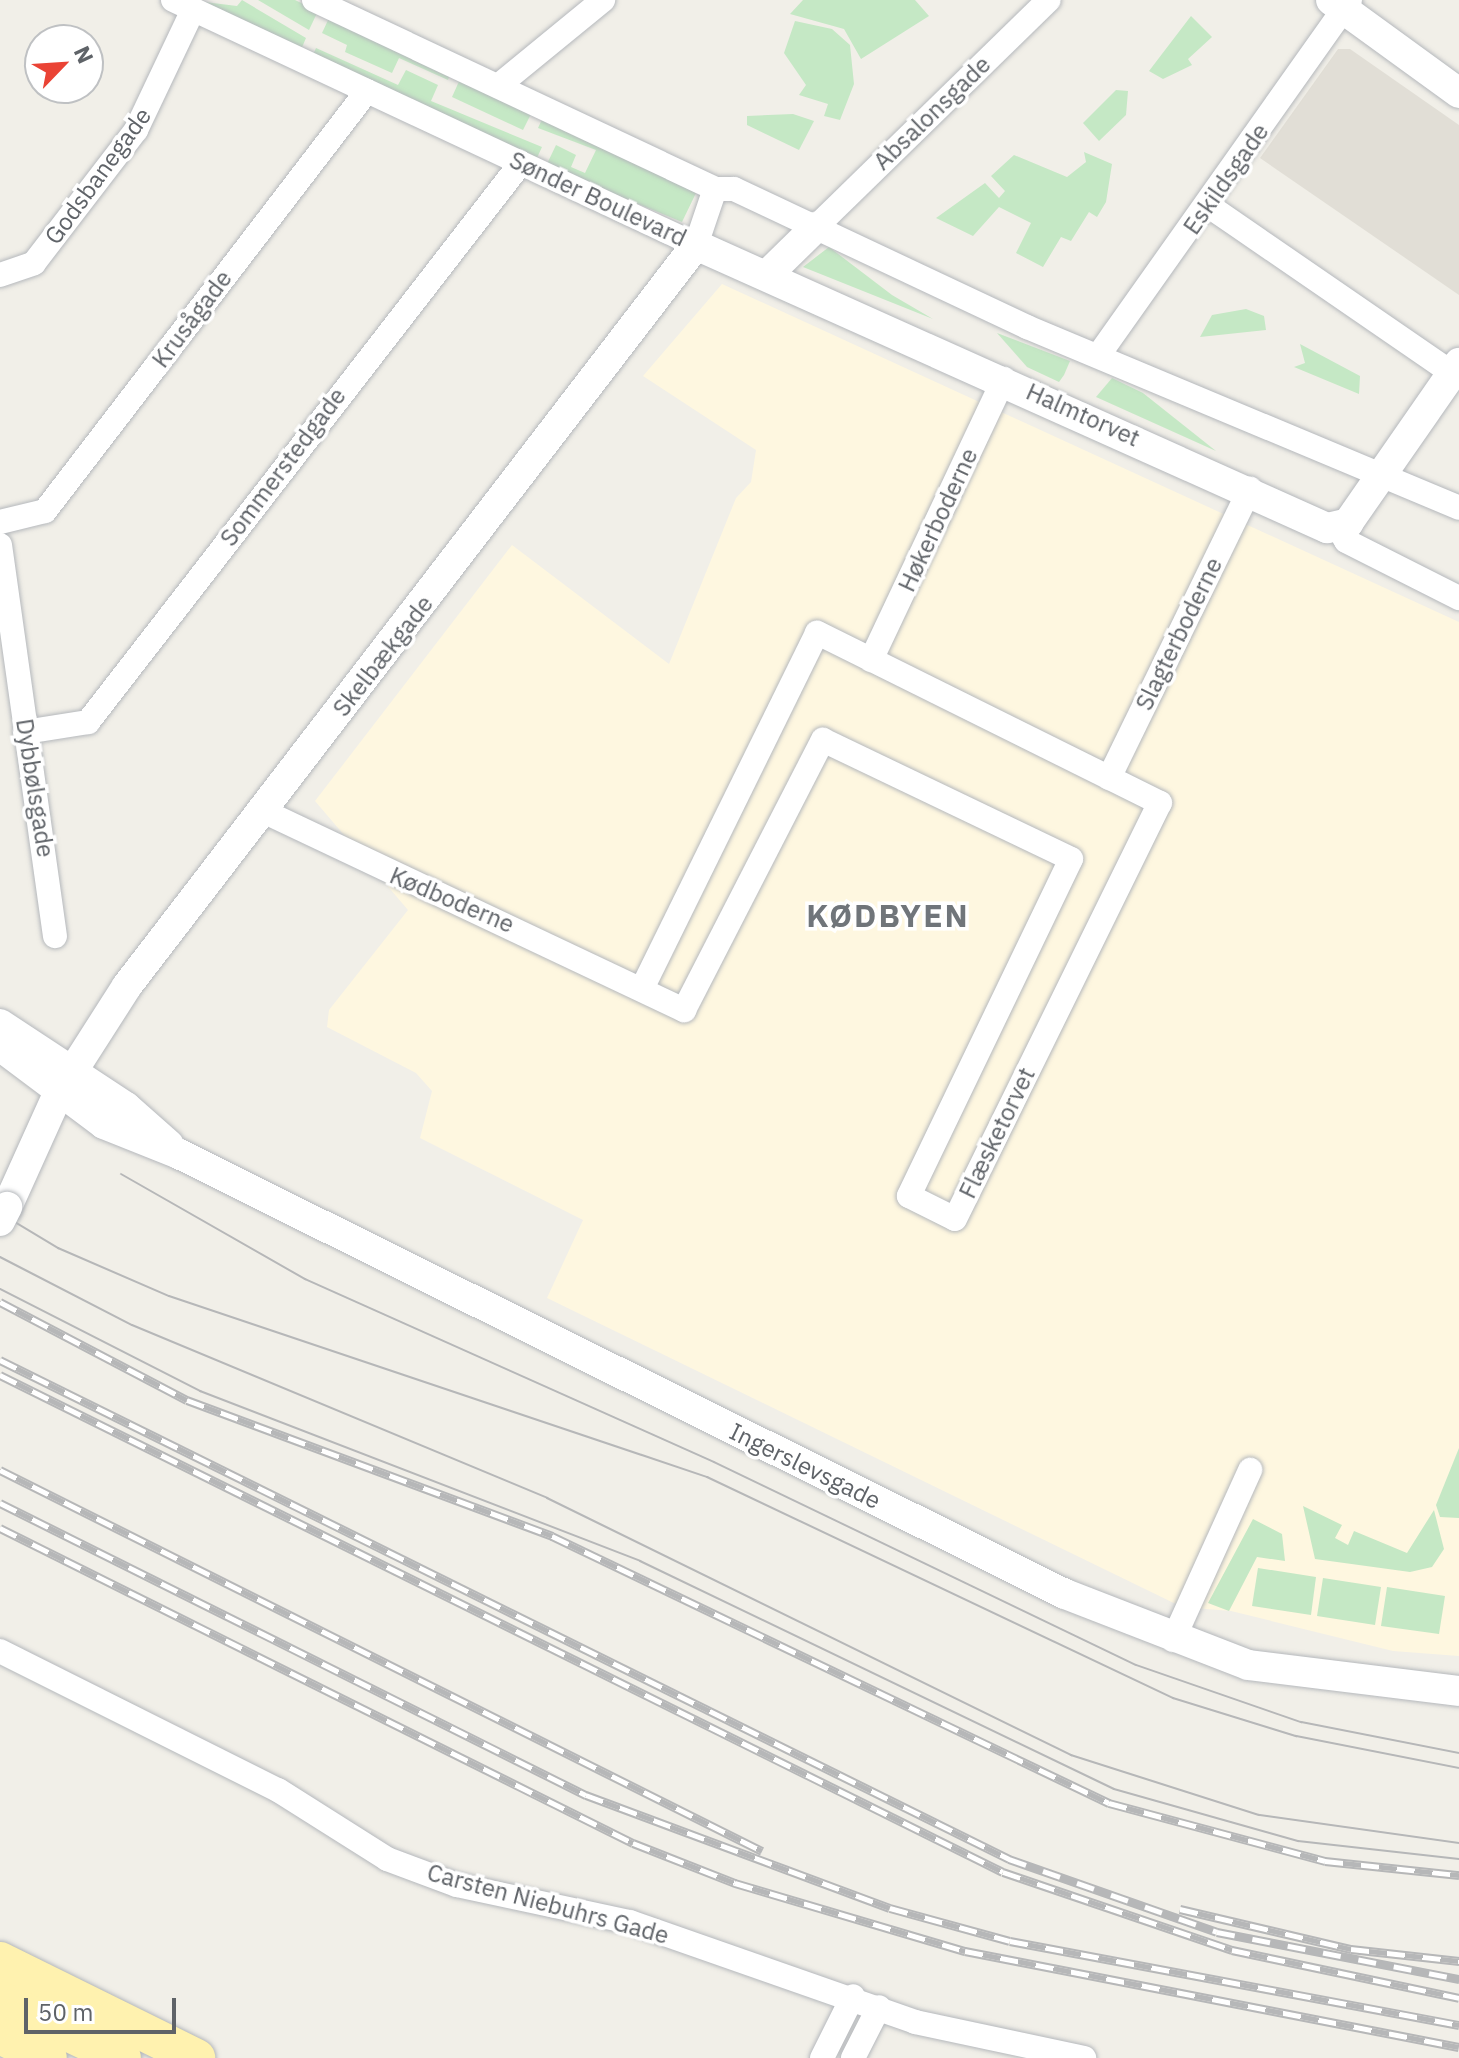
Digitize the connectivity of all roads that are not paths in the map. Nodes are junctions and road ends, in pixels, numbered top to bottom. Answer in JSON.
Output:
{"nodes":[{"id":1,"x":314,"y":0,"type":"edge"},
{"id":2,"x":603,"y":0,"type":"edge"},
{"id":3,"x":1049,"y":0,"type":"edge"},
{"id":4,"x":1342,"y":3,"type":"edge"},
{"id":5,"x":183,"y":5,"type":"edge"},
{"id":6,"x":498,"y":86,"type":"junction"},
{"id":7,"x":367,"y":91,"type":"junction"},
{"id":8,"x":1459,"y":93,"type":"edge"},
{"id":9,"x":521,"y":163,"type":"junction"},
{"id":10,"x":715,"y":189,"type":"junction"},
{"id":11,"x":1209,"y":206,"type":"junction"},
{"id":12,"x":816,"y":227,"type":"junction"},
{"id":13,"x":696,"y":245,"type":"junction"},
{"id":14,"x":0,"y":275,"type":"edge"},
{"id":15,"x":767,"y":275,"type":"junction"},
{"id":16,"x":1098,"y":356,"type":"junction"},
{"id":17,"x":1455,"y":368,"type":"edge"},
{"id":18,"x":1004,"y":379,"type":"junction"},
{"id":19,"x":1383,"y":474,"type":"junction"},
{"id":20,"x":1250,"y":489,"type":"junction"},
{"id":21,"x":1459,"y":508,"type":"edge"},
{"id":22,"x":0,"y":522,"type":"edge"},
{"id":23,"x":1338,"y":528,"type":"junction"},
{"id":24,"x":0,"y":545,"type":"edge"},
{"id":25,"x":3,"y":588,"type":"edge"},
{"id":26,"x":1459,"y":598,"type":"edge"},
{"id":27,"x":871,"y":660,"type":"junction"},
{"id":28,"x":25,"y":732,"type":"junction"},
{"id":29,"x":1109,"y":778,"type":"junction"},
{"id":30,"x":263,"y":811,"type":"junction"},
{"id":31,"x":55,"y":936,"type":"dead end"},
{"id":32,"x":642,"y":988,"type":"junction"},
{"id":33,"x":0,"y":1024,"type":"edge"},
{"id":34,"x":0,"y":1046,"type":"edge"},
{"id":35,"x":68,"y":1089,"type":"junction"},
{"id":36,"x":3,"y":1214,"type":"edge"},
{"id":37,"x":1250,"y":1470,"type":"dead end"},
{"id":38,"x":1173,"y":1640,"type":"junction"},
{"id":39,"x":0,"y":1651,"type":"edge"},
{"id":40,"x":1459,"y":1691,"type":"edge"},
{"id":41,"x":0,"y":1961,"type":"edge"},
{"id":42,"x":853,"y":1996,"type":"junction"},
{"id":43,"x":0,"y":2000,"type":"edge"},
{"id":44,"x":879,"y":2007,"type":"junction"},
{"id":45,"x":0,"y":2035,"type":"edge"},
{"id":46,"x":48,"y":2058,"type":"edge"},
{"id":47,"x":122,"y":2058,"type":"edge"},
{"id":48,"x":196,"y":2058,"type":"edge"},
{"id":49,"x":822,"y":2058,"type":"edge"},
{"id":50,"x":853,"y":2058,"type":"edge"},
{"id":51,"x":1084,"y":2058,"type":"edge"}],
"edges":[{"from":1,"to":6,"type":"street"},
{"from":2,"to":6,"type":"street"},
{"from":3,"to":12,"type":"street","name":"Absalonsgade"},
{"from":4,"to":8,"type":"street"},
{"from":4,"to":11,"type":"street","name":"Eskildsgade"},
{"from":5,"to":7,"type":"street","name":"Sønder Boulevard"},
{"from":5,"to":14,"type":"street","name":"Godsbanegade"},
{"from":6,"to":10,"type":"street"},
{"from":7,"to":9,"type":"street","name":"Sønder Boulevard"},
{"from":7,"to":22,"type":"street","name":"Krusågade"},
{"from":9,"to":13,"type":"street","name":"Sønder Boulevard"},
{"from":9,"to":28,"type":"street","name":"Sommerstedgade"},
{"from":10,"to":12,"type":"street"},
{"from":10,"to":13,"type":"street","name":"Sønder Boulevard"},
{"from":11,"to":16,"type":"street","name":"Eskildsgade"},
{"from":11,"to":17,"type":"street"},
{"from":12,"to":15,"type":"street"},
{"from":12,"to":16,"type":"street"},
{"from":13,"to":15,"type":"street","name":"Halmtorvet"},
{"from":13,"to":30,"type":"street","name":"Skelbækgade"},
{"from":15,"to":18,"type":"street","name":"Halmtorvet"},
{"from":16,"to":19,"type":"street"},
{"from":17,"to":19,"type":"street"},
{"from":18,"to":20,"type":"street","name":"Halmtorvet"},
{"from":18,"to":27,"type":"street","name":"Høkerboderne"},
{"from":19,"to":21,"type":"street"},
{"from":19,"to":23,"type":"street"},
{"from":20,"to":23,"type":"street","name":"Halmtorvet"},
{"from":20,"to":29,"type":"street","name":"Slagterboderne"},
{"from":23,"to":26,"type":"street","name":"Halmtorvet"},
{"from":24,"to":25,"type":"street","name":"Dybbølsgade"},
{"from":25,"to":28,"type":"street","name":"Dybbølsgade"},
{"from":27,"to":29,"type":"street","name":"Flæsketorvet"},
{"from":27,"to":32,"type":"street","name":"Flæsketorvet"},
{"from":28,"to":31,"type":"street","name":"Dybbølsgade"},
{"from":29,"to":32,"type":"street","name":"Flæsketorvet"},
{"from":30,"to":32,"type":"street","name":"Kødboderne"},
{"from":30,"to":35,"type":"street","name":"Skelbækgade"},
{"from":33,"to":35,"type":"street","name":"Ingerslevsgade"},
{"from":34,"to":35,"type":"street","name":"Ingerslevsgade"},
{"from":35,"to":36,"type":"street","name":"Skelbækgade"},
{"from":35,"to":38,"type":"street","name":"Ingerslevsgade"},
{"from":37,"to":38,"type":"street"},
{"from":38,"to":40,"type":"street","name":"Ingerslevsgade"},
{"from":39,"to":42,"type":"street","name":"Carsten Niebuhrs Gade"},
{"from":41,"to":48,"type":"main road"},
{"from":42,"to":44,"type":"street","name":"Carsten Niebuhrs Gade"},
{"from":42,"to":49,"type":"street"},
{"from":43,"to":47,"type":"main road"},
{"from":44,"to":50,"type":"street"},
{"from":44,"to":51,"type":"street","name":"Carsten Niebuhrs Gade"},
{"from":45,"to":46,"type":"main road"}]}
